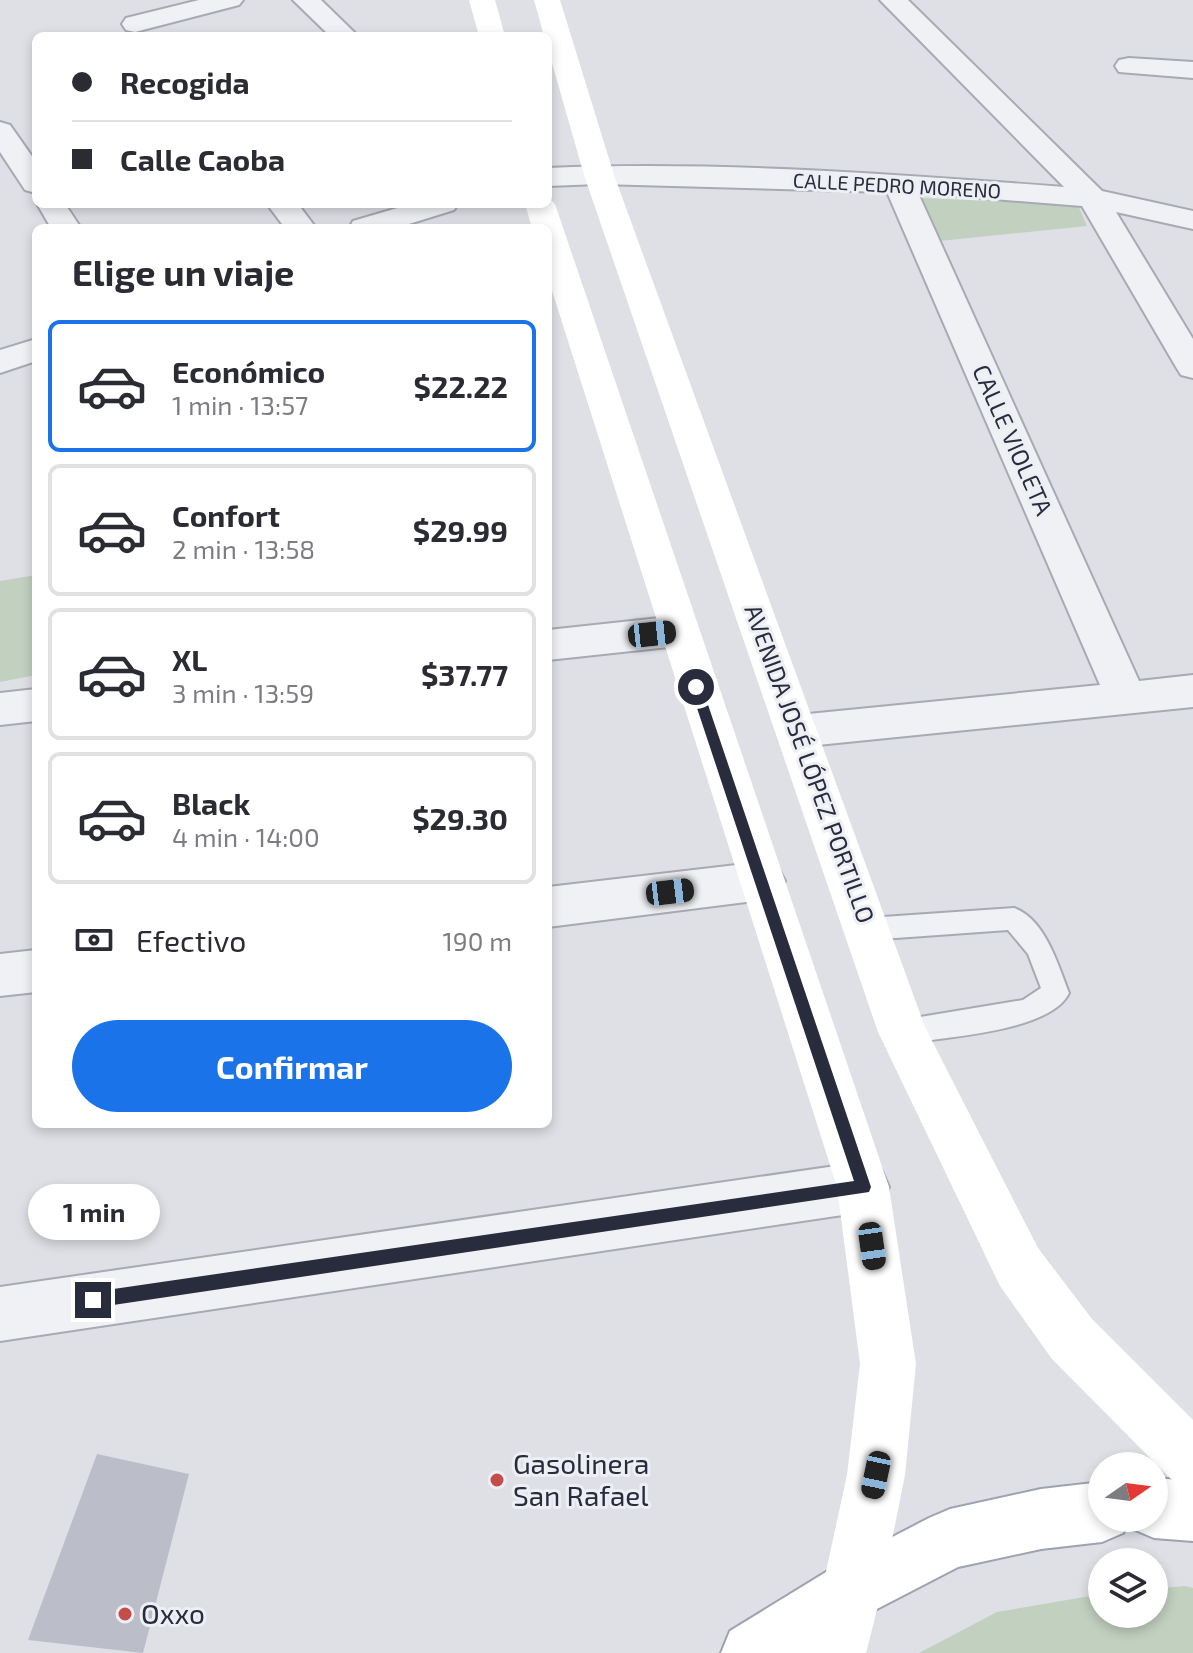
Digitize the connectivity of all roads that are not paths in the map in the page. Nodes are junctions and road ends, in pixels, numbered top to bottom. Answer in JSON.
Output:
{"nodes":[{"id":1,"x":115,"y":0,"type":"edge"},
{"id":2,"x":230,"y":0,"type":"edge"},
{"id":3,"x":306,"y":0,"type":"edge"},
{"id":4,"x":482,"y":0,"type":"edge"},
{"id":5,"x":547,"y":0,"type":"edge"},
{"id":6,"x":893,"y":0,"type":"edge"},
{"id":7,"x":140,"y":30,"type":"edge"},
{"id":8,"x":341,"y":32,"type":"edge"},
{"id":9,"x":491,"y":32,"type":"edge"},
{"id":10,"x":1129,"y":66,"type":"dead end"},
{"id":11,"x":1193,"y":70,"type":"edge"},
{"id":12,"x":0,"y":131,"type":"edge"},
{"id":13,"x":599,"y":175,"type":"junction"},
{"id":14,"x":552,"y":177,"type":"edge"},
{"id":15,"x":32,"y":178,"type":"edge"},
{"id":16,"x":898,"y":183,"type":"junction"},
{"id":17,"x":1092,"y":198,"type":"junction"},
{"id":18,"x":285,"y":208,"type":"edge"},
{"id":19,"x":430,"y":208,"type":"edge"},
{"id":20,"x":1193,"y":220,"type":"edge"},
{"id":21,"x":298,"y":224,"type":"edge"},
{"id":22,"x":377,"y":224,"type":"edge"},
{"id":23,"x":552,"y":241,"type":"edge"},
{"id":24,"x":32,"y":323,"type":"edge"},
{"id":25,"x":0,"y":334,"type":"edge"},
{"id":26,"x":32,"y":350,"type":"edge"},
{"id":27,"x":0,"y":362,"type":"edge"},
{"id":28,"x":1193,"y":367,"type":"edge"},
{"id":29,"x":678,"y":631,"type":"junction"},
{"id":30,"x":552,"y":645,"type":"edge"},
{"id":31,"x":1193,"y":691,"type":"edge"},
{"id":32,"x":1125,"y":696,"type":"junction"},
{"id":33,"x":32,"y":705,"type":"edge"},
{"id":34,"x":0,"y":709,"type":"edge"},
{"id":35,"x":798,"y":731,"type":"junction"},
{"id":36,"x":762,"y":881,"type":"junction"},
{"id":37,"x":552,"y":907,"type":"edge"},
{"id":38,"x":868,"y":929,"type":"junction"},
{"id":39,"x":32,"y":971,"type":"edge"},
{"id":40,"x":0,"y":975,"type":"edge"},
{"id":41,"x":902,"y":1032,"type":"junction"},
{"id":42,"x":863,"y":1187,"type":"junction"},
{"id":43,"x":0,"y":1314,"type":"edge"},
{"id":44,"x":1193,"y":1461,"type":"edge"},
{"id":45,"x":1168,"y":1509,"type":"edge"},
{"id":46,"x":1193,"y":1511,"type":"edge"},
{"id":47,"x":1088,"y":1514,"type":"edge"},
{"id":48,"x":852,"y":1590,"type":"junction"},
{"id":49,"x":752,"y":1653,"type":"edge"},
{"id":50,"x":835,"y":1653,"type":"edge"}],
"edges":[{"from":1,"to":7,"type":"street"},
{"from":2,"to":7,"type":"street"},
{"from":3,"to":8,"type":"street"},
{"from":4,"to":9,"type":"main road"},
{"from":5,"to":13,"type":"main road","name":"AVENIDA JOSÉ LÓPEZ PORTILLO"},
{"from":6,"to":17,"type":"street"},
{"from":10,"to":11,"type":"street"},
{"from":12,"to":15,"type":"street"},
{"from":13,"to":14,"type":"street","name":"CALLE PEDRO MORENO"},
{"from":13,"to":16,"type":"street","name":"CALLE PEDRO MORENO"},
{"from":13,"to":35,"type":"main road","name":"AVENIDA JOSÉ LÓPEZ PORTILLO"},
{"from":16,"to":17,"type":"street","name":"CALLE PEDRO MORENO"},
{"from":16,"to":32,"type":"street","name":"CALLE VIOLETA"},
{"from":17,"to":20,"type":"street","name":"CALLE PEDRO MORENO"},
{"from":17,"to":28,"type":"street"},
{"from":18,"to":21,"type":"street"},
{"from":19,"to":22,"type":"street"},
{"from":23,"to":29,"type":"main road"},
{"from":24,"to":25,"type":"street"},
{"from":26,"to":27,"type":"street"},
{"from":29,"to":30,"type":"street"},
{"from":29,"to":36,"type":"main road"},
{"from":31,"to":32,"type":"street"},
{"from":32,"to":35,"type":"street"},
{"from":33,"to":34,"type":"street"},
{"from":35,"to":38,"type":"main road","name":"AVENIDA JOSÉ LÓPEZ PORTILLO"},
{"from":36,"to":37,"type":"street"},
{"from":36,"to":42,"type":"main road"},
{"from":38,"to":41,"type":"main road","name":"AVENIDA JOSÉ LÓPEZ PORTILLO"},
{"from":38,"to":41,"type":"lane"},
{"from":39,"to":40,"type":"street"},
{"from":41,"to":44,"type":"main road","name":"AVENIDA JOSÉ LÓPEZ PORTILLO"},
{"from":42,"to":43,"type":"street"},
{"from":42,"to":48,"type":"main road"},
{"from":45,"to":46,"type":"main road"},
{"from":47,"to":48,"type":"main road"},
{"from":48,"to":49,"type":"main road"},
{"from":48,"to":50,"type":"main road"}]}
